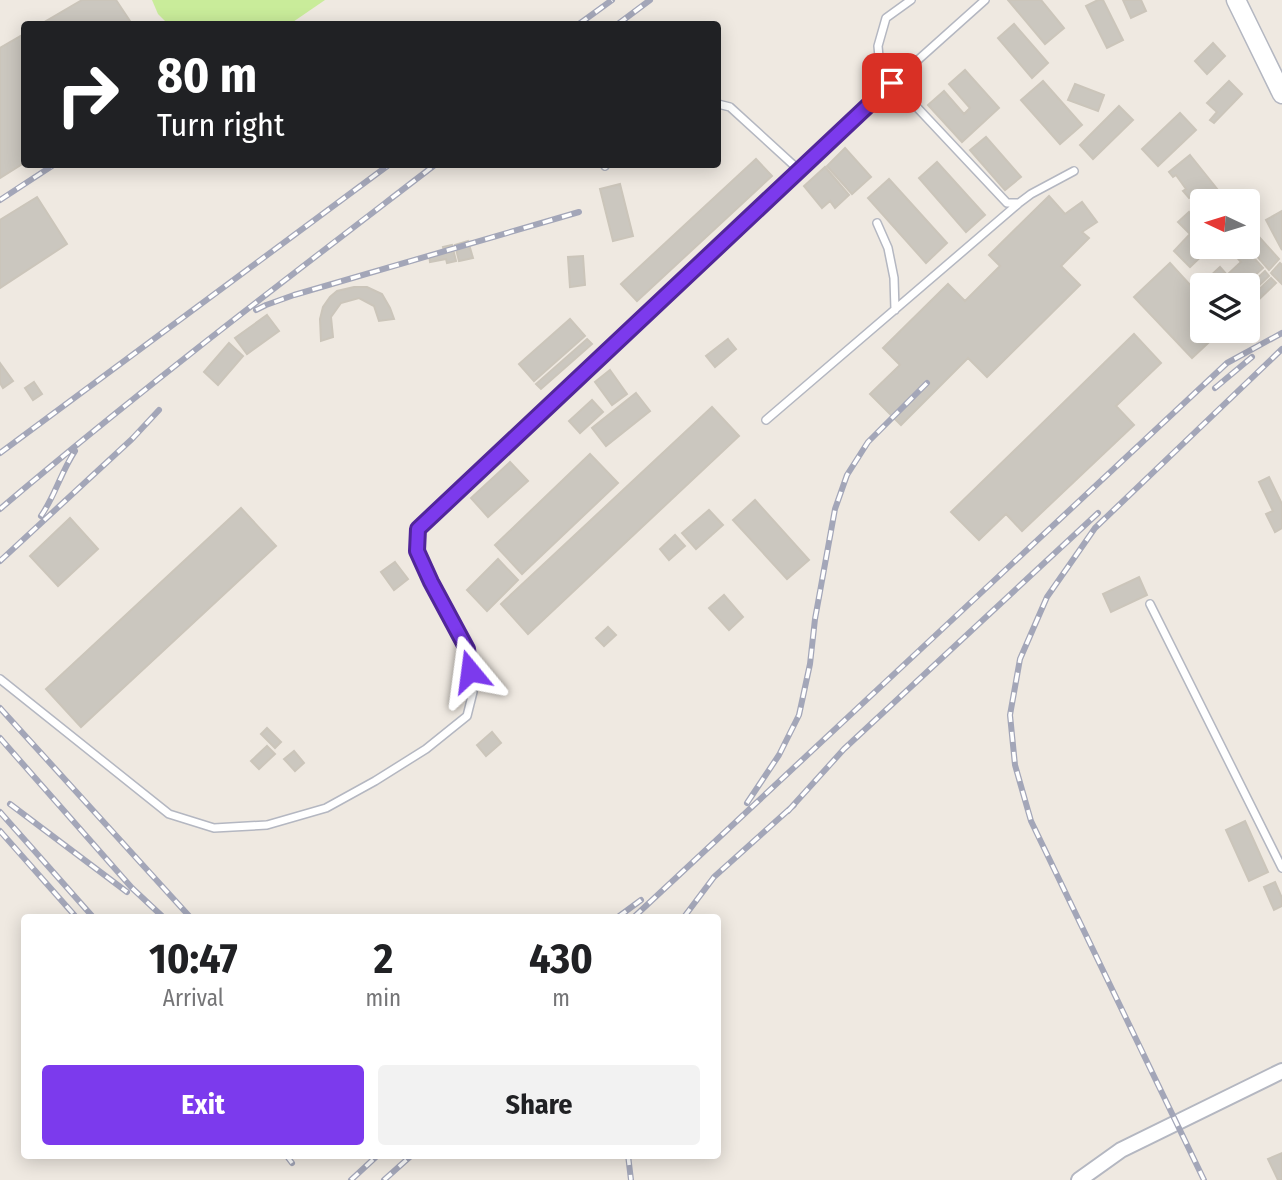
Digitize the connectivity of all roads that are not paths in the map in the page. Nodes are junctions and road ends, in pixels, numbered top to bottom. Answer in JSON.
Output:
{"nodes":[{"id":1,"x":911,"y":0,"type":"edge"},
{"id":2,"x":985,"y":0,"type":"edge"},
{"id":3,"x":1236,"y":0,"type":"edge"},
{"id":4,"x":892,"y":83,"type":"junction"},
{"id":5,"x":1282,"y":94,"type":"edge"},
{"id":6,"x":721,"y":105,"type":"edge"},
{"id":7,"x":800,"y":171,"type":"junction"},
{"id":8,"x":1074,"y":172,"type":"dead end"},
{"id":9,"x":1019,"y":203,"type":"junction"},
{"id":10,"x":877,"y":223,"type":"dead end"},
{"id":11,"x":895,"y":310,"type":"junction"},
{"id":12,"x":766,"y":420,"type":"dead end"},
{"id":13,"x":1150,"y":604,"type":"dead end"},
{"id":14,"x":0,"y":679,"type":"edge"},
{"id":15,"x":1282,"y":867,"type":"edge"},
{"id":16,"x":1282,"y":1071,"type":"edge"},
{"id":17,"x":1079,"y":1180,"type":"edge"}],
"edges":[{"from":1,"to":4,"type":"lane"},
{"from":2,"to":4,"type":"lane"},
{"from":3,"to":5,"type":"street"},
{"from":4,"to":7,"type":"lane"},
{"from":4,"to":9,"type":"lane"},
{"from":6,"to":7,"type":"lane"},
{"from":7,"to":14,"type":"lane"},
{"from":8,"to":9,"type":"lane"},
{"from":9,"to":11,"type":"lane"},
{"from":10,"to":11,"type":"lane"},
{"from":11,"to":12,"type":"lane"},
{"from":13,"to":15,"type":"lane"},
{"from":16,"to":17,"type":"street"}]}
